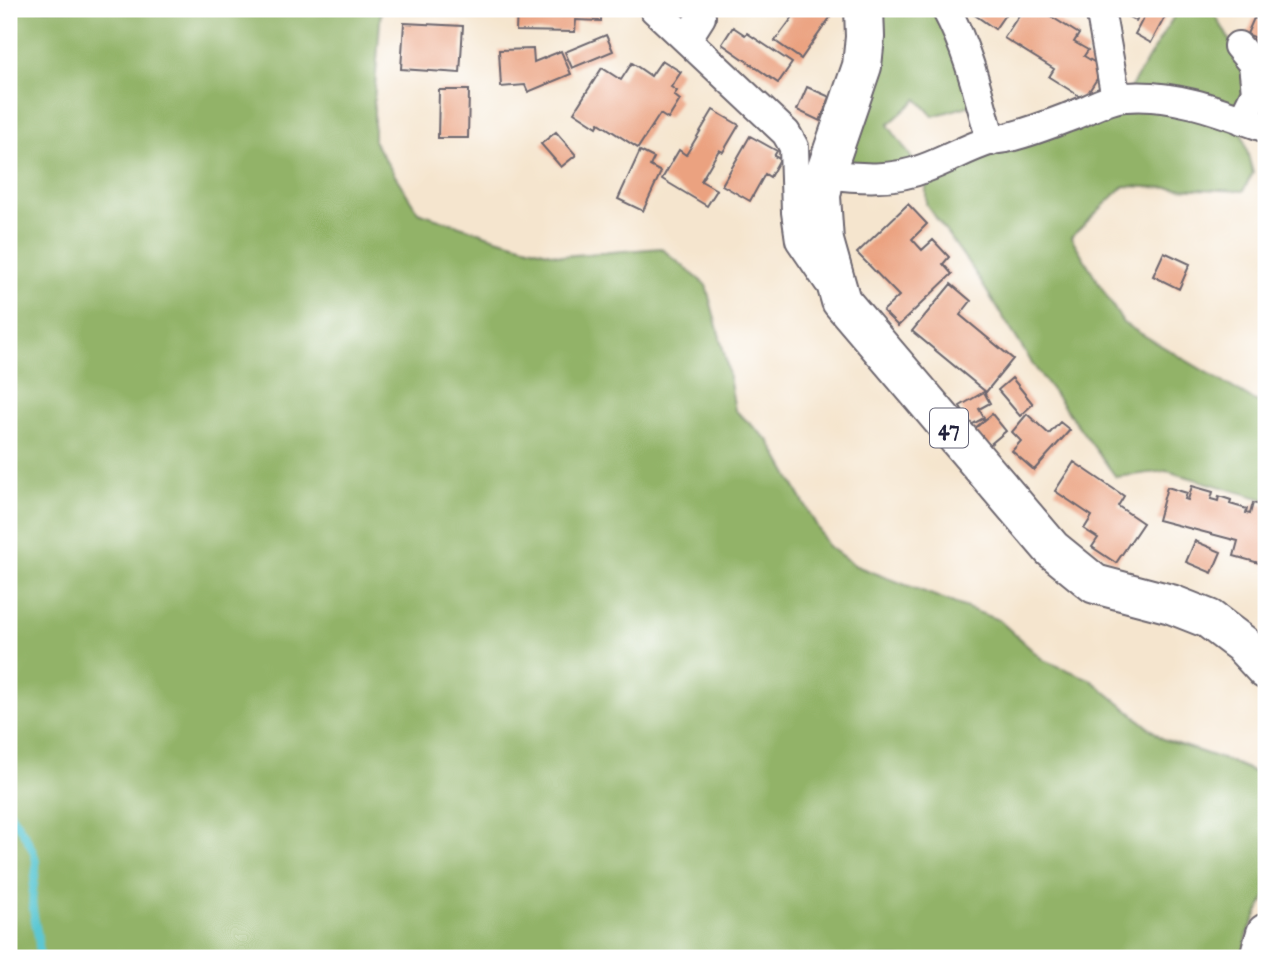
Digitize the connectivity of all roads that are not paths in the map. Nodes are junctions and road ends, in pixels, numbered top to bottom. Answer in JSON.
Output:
{"nodes":[{"id":1,"x":654,"y":9,"type":"edge"},
{"id":2,"x":700,"y":9,"type":"edge"},
{"id":3,"x":864,"y":9,"type":"edge"},
{"id":4,"x":946,"y":9,"type":"edge"},
{"id":5,"x":1100,"y":9,"type":"edge"},
{"id":6,"x":687,"y":40,"type":"junction"},
{"id":7,"x":1238,"y":46,"type":"dead end"},
{"id":8,"x":1115,"y":98,"type":"junction"},
{"id":9,"x":1254,"y":124,"type":"edge"},
{"id":10,"x":990,"y":141,"type":"junction"},
{"id":11,"x":825,"y":174,"type":"junction"},
{"id":12,"x":841,"y":301,"type":"junction"},
{"id":13,"x":1266,"y":670,"type":"edge"},
{"id":14,"x":1266,"y":933,"type":"edge"},
{"id":15,"x":1259,"y":958,"type":"edge"}],
"edges":[{"from":1,"to":6,"type":"street"},
{"from":2,"to":6,"type":"street"},
{"from":3,"to":11,"type":"main road","number":"47"},
{"from":4,"to":10,"type":"street"},
{"from":5,"to":8,"type":"street"},
{"from":6,"to":12,"type":"street"},
{"from":7,"to":9,"type":"street"},
{"from":8,"to":9,"type":"street"},
{"from":8,"to":10,"type":"street"},
{"from":10,"to":11,"type":"street"},
{"from":11,"to":12,"type":"main road","number":"47"},
{"from":12,"to":13,"type":"main road","number":"47"},
{"from":14,"to":15,"type":"main road"}]}
